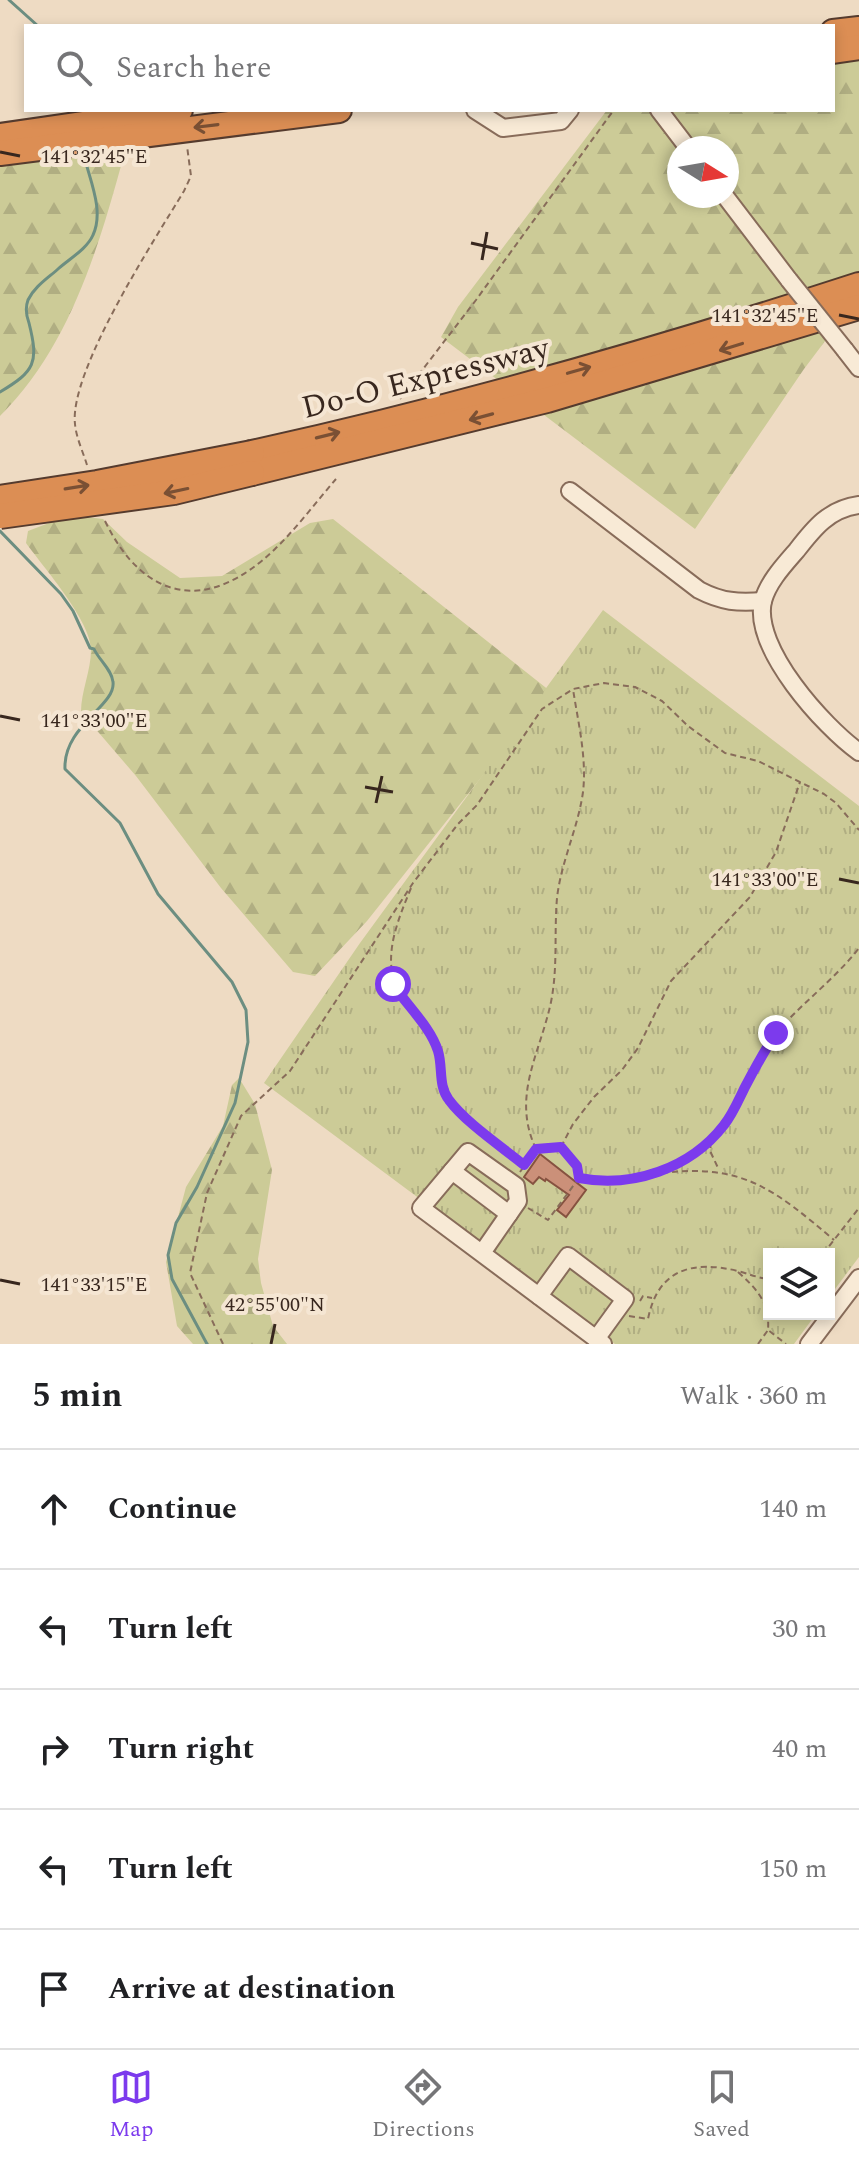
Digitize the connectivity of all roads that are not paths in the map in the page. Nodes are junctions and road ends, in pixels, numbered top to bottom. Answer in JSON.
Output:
{"nodes":[{"id":1,"x":859,"y":29,"type":"edge"},
{"id":2,"x":835,"y":32,"type":"edge"},
{"id":3,"x":859,"y":47,"type":"edge"},
{"id":4,"x":835,"y":51,"type":"edge"},
{"id":5,"x":304,"y":112,"type":"edge"},
{"id":6,"x":478,"y":112,"type":"edge"},
{"id":7,"x":568,"y":112,"type":"edge"},
{"id":8,"x":661,"y":112,"type":"edge"},
{"id":9,"x":181,"y":119,"type":"edge"},
{"id":10,"x":0,"y":136,"type":"edge"},
{"id":11,"x":679,"y":136,"type":"edge"},
{"id":12,"x":52,"y":137,"type":"junction"},
{"id":13,"x":0,"y":153,"type":"edge"},
{"id":14,"x":734,"y":208,"type":"edge"},
{"id":15,"x":859,"y":285,"type":"edge"},
{"id":16,"x":859,"y":307,"type":"edge"},
{"id":17,"x":859,"y":368,"type":"edge"},
{"id":18,"x":252,"y":463,"type":"junction"},
{"id":19,"x":570,"y":491,"type":"dead end"},
{"id":20,"x":0,"y":498,"type":"edge"},
{"id":21,"x":859,"y":505,"type":"edge"},
{"id":22,"x":0,"y":516,"type":"edge"},
{"id":23,"x":763,"y":601,"type":"junction"},
{"id":24,"x":859,"y":752,"type":"edge"},
{"id":25,"x":452,"y":1171,"type":"junction"},
{"id":26,"x":514,"y":1208,"type":"junction"},
{"id":27,"x":482,"y":1253,"type":"junction"},
{"id":28,"x":859,"y":1278,"type":"edge"},
{"id":29,"x":539,"y":1296,"type":"junction"},
{"id":30,"x":600,"y":1341,"type":"edge"},
{"id":31,"x":809,"y":1344,"type":"edge"}],
"edges":[{"from":1,"to":2,"type":"highway"},
{"from":3,"to":4,"type":"highway"},
{"from":5,"to":9,"type":"highway","one_way":true},
{"from":6,"to":7,"type":"street"},
{"from":8,"to":11,"type":"street"},
{"from":9,"to":12,"type":"highway"},
{"from":10,"to":12,"type":"highway"},
{"from":12,"to":13,"type":"highway"},
{"from":14,"to":17,"type":"street","bridge":true},
{"from":18,"to":15,"type":"highway","name":"Do-O Expressway","one_way":true},
{"from":16,"to":18,"type":"highway","name":"Do-O Expressway","one_way":true},
{"from":20,"to":18,"type":"highway","name":"Do-O Expressway","one_way":true,"bridge":true},
{"from":18,"to":22,"type":"highway","name":"Do-O Expressway","one_way":true,"bridge":true},
{"from":19,"to":23,"type":"street"},
{"from":21,"to":23,"type":"street"},
{"from":23,"to":24,"type":"street"},
{"from":25,"to":26,"type":"street"},
{"from":25,"to":26,"type":"street"},
{"from":25,"to":27,"type":"street"},
{"from":26,"to":27,"type":"street"},
{"from":27,"to":29,"type":"street"},
{"from":28,"to":31,"type":"street"},
{"from":29,"to":30,"type":"street"},
{"from":29,"to":30,"type":"street"}]}
